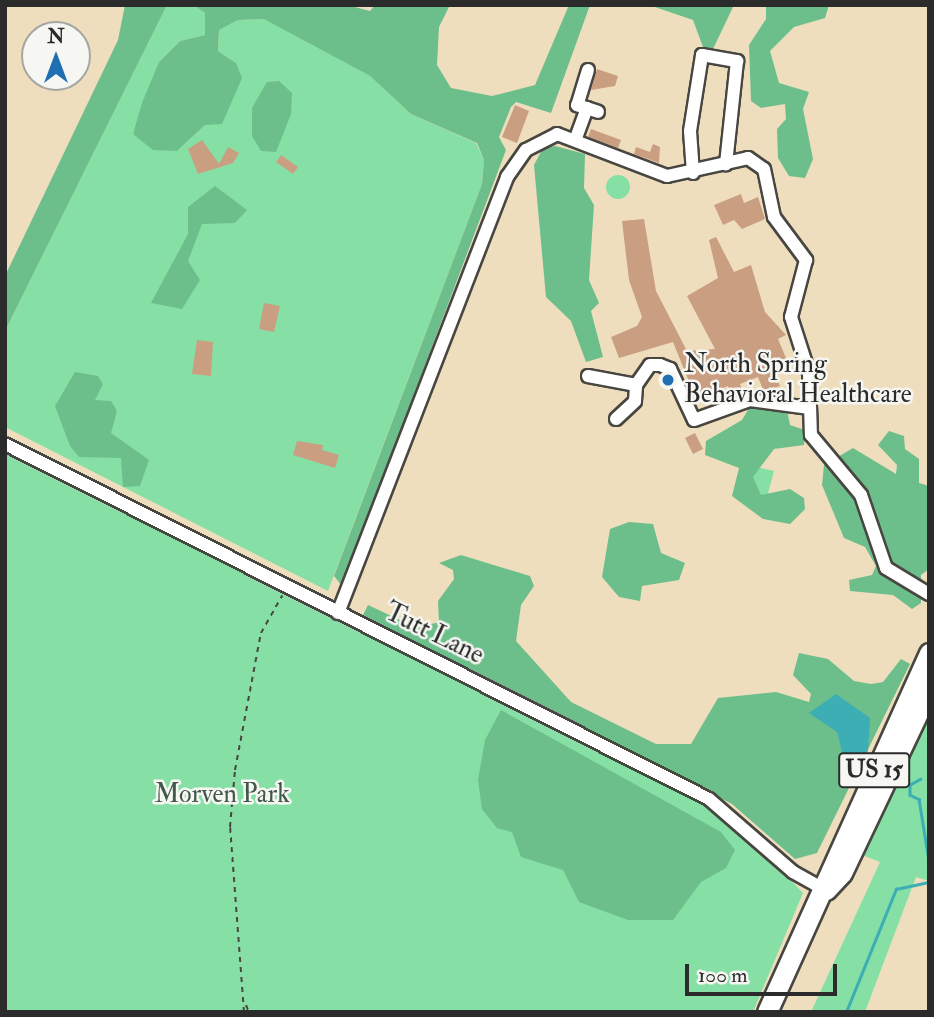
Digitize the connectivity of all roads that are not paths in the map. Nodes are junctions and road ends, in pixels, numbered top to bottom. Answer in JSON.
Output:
{"nodes":[{"id":1,"x":588,"y":70,"type":"dead end"},
{"id":2,"x":576,"y":138,"type":"junction"},
{"id":3,"x":726,"y":164,"type":"junction"},
{"id":4,"x":693,"y":173,"type":"junction"},
{"id":5,"x":588,"y":376,"type":"dead end"},
{"id":6,"x":636,"y":385,"type":"junction"},
{"id":7,"x":809,"y":408,"type":"junction"},
{"id":8,"x":616,"y":419,"type":"dead end"},
{"id":9,"x":5,"y":444,"type":"edge"},
{"id":10,"x":929,"y":594,"type":"edge"},
{"id":11,"x":338,"y":613,"type":"junction"},
{"id":12,"x":929,"y":653,"type":"edge"},
{"id":13,"x":929,"y":690,"type":"edge"},
{"id":14,"x":826,"y":890,"type":"junction"},
{"id":15,"x":767,"y":1012,"type":"edge"}],
"edges":[{"from":1,"to":2,"type":"street"},
{"from":2,"to":4,"type":"street"},
{"from":2,"to":11,"type":"street"},
{"from":3,"to":4,"type":"street"},
{"from":3,"to":4,"type":"street"},
{"from":3,"to":7,"type":"street"},
{"from":5,"to":6,"type":"street"},
{"from":6,"to":7,"type":"street"},
{"from":6,"to":8,"type":"street"},
{"from":7,"to":10,"type":"street"},
{"from":9,"to":11,"type":"street","name":"Tutt Lane"},
{"from":11,"to":14,"type":"street","name":"Tutt Lane"},
{"from":12,"to":14,"type":"highway","number":"US 15"},
{"from":13,"to":14,"type":"highway","number":"US 15"},
{"from":14,"to":15,"type":"highway","number":"US 15"}]}
